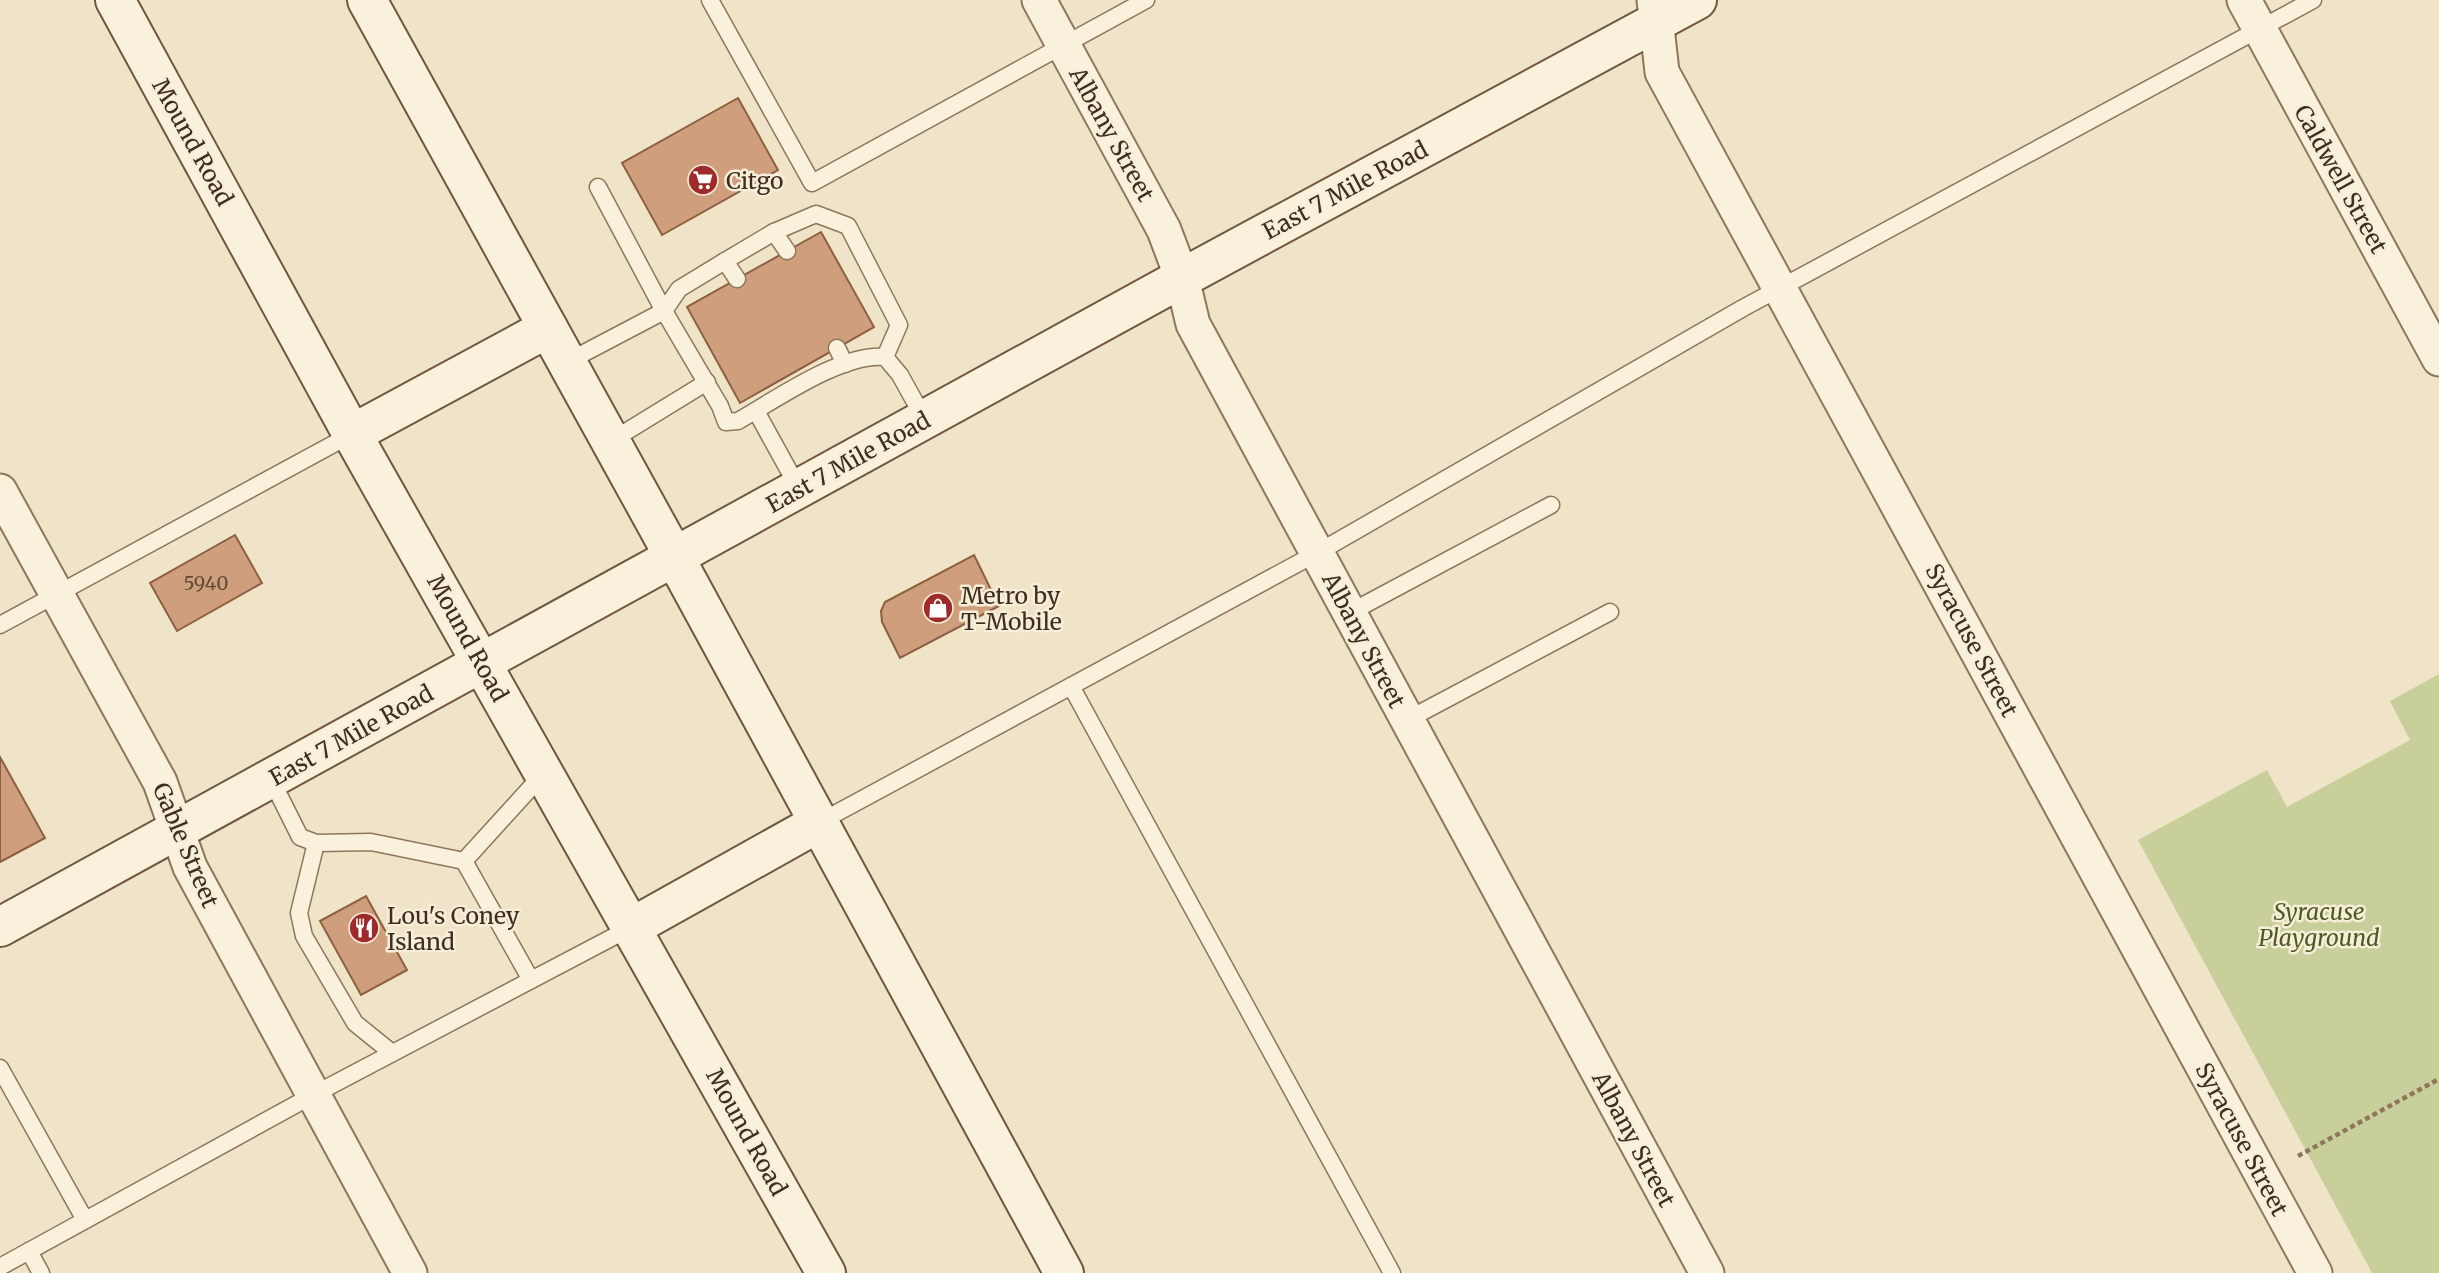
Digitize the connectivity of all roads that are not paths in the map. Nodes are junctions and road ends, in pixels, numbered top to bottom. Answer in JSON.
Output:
{"nodes":[{"id":1,"x":115,"y":0,"type":"edge"},
{"id":2,"x":367,"y":0,"type":"edge"},
{"id":3,"x":710,"y":0,"type":"edge"},
{"id":4,"x":1039,"y":0,"type":"edge"},
{"id":5,"x":1146,"y":0,"type":"edge"},
{"id":6,"x":1697,"y":0,"type":"edge"},
{"id":7,"x":2244,"y":0,"type":"edge"},
{"id":8,"x":2314,"y":0,"type":"edge"},
{"id":9,"x":1656,"y":11,"type":"edge"},
{"id":10,"x":2260,"y":30,"type":"junction"},
{"id":11,"x":1063,"y":45,"type":"junction"},
{"id":12,"x":598,"y":187,"type":"dead end"},
{"id":13,"x":774,"y":232,"type":"junction"},
{"id":14,"x":787,"y":251,"type":"dead end"},
{"id":15,"x":725,"y":261,"type":"junction"},
{"id":16,"x":1182,"y":278,"type":"junction"},
{"id":17,"x":737,"y":279,"type":"dead end"},
{"id":18,"x":1781,"y":288,"type":"junction"},
{"id":19,"x":664,"y":311,"type":"junction"},
{"id":20,"x":548,"y":328,"type":"junction"},
{"id":21,"x":837,"y":348,"type":"dead end"},
{"id":22,"x":885,"y":357,"type":"junction"},
{"id":23,"x":2439,"y":359,"type":"edge"},
{"id":24,"x":567,"y":362,"type":"junction"},
{"id":25,"x":845,"y":364,"type":"junction"},
{"id":26,"x":706,"y":382,"type":"junction"},
{"id":27,"x":756,"y":411,"type":"junction"},
{"id":28,"x":925,"y":420,"type":"junction"},
{"id":29,"x":352,"y":434,"type":"junction"},
{"id":30,"x":611,"y":441,"type":"junction"},
{"id":31,"x":799,"y":489,"type":"junction"},
{"id":32,"x":0,"y":491,"type":"edge"},
{"id":33,"x":1551,"y":505,"type":"dead end"},
{"id":34,"x":1317,"y":553,"type":"junction"},
{"id":35,"x":676,"y":558,"type":"junction"},
{"id":36,"x":57,"y":594,"type":"junction"},
{"id":37,"x":1610,"y":612,"type":"dead end"},
{"id":38,"x":1349,"y":613,"type":"junction"},
{"id":39,"x":0,"y":625,"type":"edge"},
{"id":40,"x":482,"y":664,"type":"junction"},
{"id":41,"x":1071,"y":686,"type":"junction"},
{"id":42,"x":1407,"y":720,"type":"junction"},
{"id":43,"x":545,"y":773,"type":"junction"},
{"id":44,"x":271,"y":779,"type":"junction"},
{"id":45,"x":820,"y":822,"type":"junction"},
{"id":46,"x":178,"y":830,"type":"junction"},
{"id":47,"x":316,"y":843,"type":"junction"},
{"id":48,"x":464,"y":861,"type":"junction"},
{"id":49,"x":0,"y":927,"type":"edge"},
{"id":50,"x":632,"y":927,"type":"junction"},
{"id":51,"x":531,"y":980,"type":"junction"},
{"id":52,"x":392,"y":1053,"type":"junction"},
{"id":53,"x":0,"y":1069,"type":"edge"},
{"id":54,"x":313,"y":1095,"type":"junction"},
{"id":55,"x":85,"y":1220,"type":"junction"},
{"id":56,"x":29,"y":1251,"type":"junction"},
{"id":57,"x":0,"y":1267,"type":"edge"},
{"id":58,"x":41,"y":1273,"type":"edge"},
{"id":59,"x":410,"y":1273,"type":"edge"},
{"id":60,"x":826,"y":1273,"type":"edge"},
{"id":61,"x":1064,"y":1273,"type":"edge"},
{"id":62,"x":1392,"y":1273,"type":"edge"},
{"id":63,"x":1707,"y":1273,"type":"edge"},
{"id":64,"x":2315,"y":1273,"type":"edge"}],
"edges":[{"from":1,"to":29,"type":"main road","name":"Mound Road"},
{"from":2,"to":20,"type":"main road"},
{"from":3,"to":11,"type":"lane"},
{"from":4,"to":11,"type":"street","name":"Albany Street"},
{"from":5,"to":11,"type":"lane"},
{"from":6,"to":9,"type":"main road","name":"East 7 Mile Road"},
{"from":7,"to":10,"type":"street","name":"Caldwell Street"},
{"from":8,"to":10,"type":"lane"},
{"from":9,"to":16,"type":"main road","name":"East 7 Mile Road"},
{"from":9,"to":18,"type":"street","name":"Syracuse Street"},
{"from":10,"to":18,"type":"lane"},
{"from":10,"to":23,"type":"street","name":"Caldwell Street"},
{"from":11,"to":16,"type":"street","name":"Albany Street"},
{"from":12,"to":19,"type":"lane"},
{"from":13,"to":14,"type":"lane"},
{"from":13,"to":15,"type":"lane"},
{"from":13,"to":22,"type":"lane"},
{"from":15,"to":17,"type":"lane"},
{"from":15,"to":19,"type":"lane"},
{"from":16,"to":28,"type":"main road","name":"East 7 Mile Road"},
{"from":16,"to":34,"type":"street","name":"Albany Street"},
{"from":18,"to":34,"type":"lane"},
{"from":18,"to":64,"type":"street","name":"Syracuse Street"},
{"from":19,"to":24,"type":"lane"},
{"from":19,"to":26,"type":"lane"},
{"from":20,"to":24,"type":"main road"},
{"from":20,"to":29,"type":"main road"},
{"from":21,"to":25,"type":"lane"},
{"from":22,"to":25,"type":"lane"},
{"from":22,"to":28,"type":"lane"},
{"from":24,"to":30,"type":"main road"},
{"from":25,"to":27,"type":"lane"},
{"from":26,"to":27,"type":"lane"},
{"from":26,"to":30,"type":"lane"},
{"from":27,"to":31,"type":"lane"},
{"from":28,"to":31,"type":"main road","name":"East 7 Mile Road"},
{"from":29,"to":36,"type":"lane"},
{"from":29,"to":40,"type":"main road","name":"Mound Road"},
{"from":30,"to":35,"type":"main road"},
{"from":31,"to":35,"type":"main road","name":"East 7 Mile Road"},
{"from":32,"to":36,"type":"street","name":"Gable Street"},
{"from":33,"to":38,"type":"lane"},
{"from":34,"to":38,"type":"street","name":"Albany Street"},
{"from":34,"to":41,"type":"lane"},
{"from":35,"to":40,"type":"main road","name":"East 7 Mile Road"},
{"from":35,"to":45,"type":"main road"},
{"from":36,"to":39,"type":"lane"},
{"from":36,"to":46,"type":"street","name":"Gable Street"},
{"from":37,"to":42,"type":"lane"},
{"from":38,"to":42,"type":"street","name":"Albany Street"},
{"from":40,"to":43,"type":"main road","name":"Mound Road"},
{"from":40,"to":44,"type":"main road","name":"East 7 Mile Road"},
{"from":41,"to":45,"type":"lane"},
{"from":41,"to":62,"type":"lane"},
{"from":42,"to":63,"type":"street","name":"Albany Street"},
{"from":43,"to":48,"type":"lane"},
{"from":43,"to":50,"type":"main road","name":"Mound Road"},
{"from":44,"to":46,"type":"main road","name":"East 7 Mile Road"},
{"from":44,"to":47,"type":"lane"},
{"from":45,"to":50,"type":"main road"},
{"from":45,"to":61,"type":"main road"},
{"from":46,"to":49,"type":"main road","name":"East 7 Mile Road"},
{"from":46,"to":54,"type":"street","name":"Gable Street"},
{"from":47,"to":48,"type":"lane"},
{"from":47,"to":52,"type":"lane"},
{"from":48,"to":51,"type":"lane"},
{"from":50,"to":51,"type":"lane"},
{"from":50,"to":60,"type":"main road","name":"Mound Road"},
{"from":51,"to":52,"type":"lane"},
{"from":52,"to":54,"type":"lane"},
{"from":53,"to":55,"type":"lane"},
{"from":54,"to":55,"type":"lane"},
{"from":54,"to":59,"type":"street","name":"Gable Street"},
{"from":55,"to":56,"type":"lane"},
{"from":56,"to":57,"type":"lane"},
{"from":56,"to":58,"type":"lane"}]}
